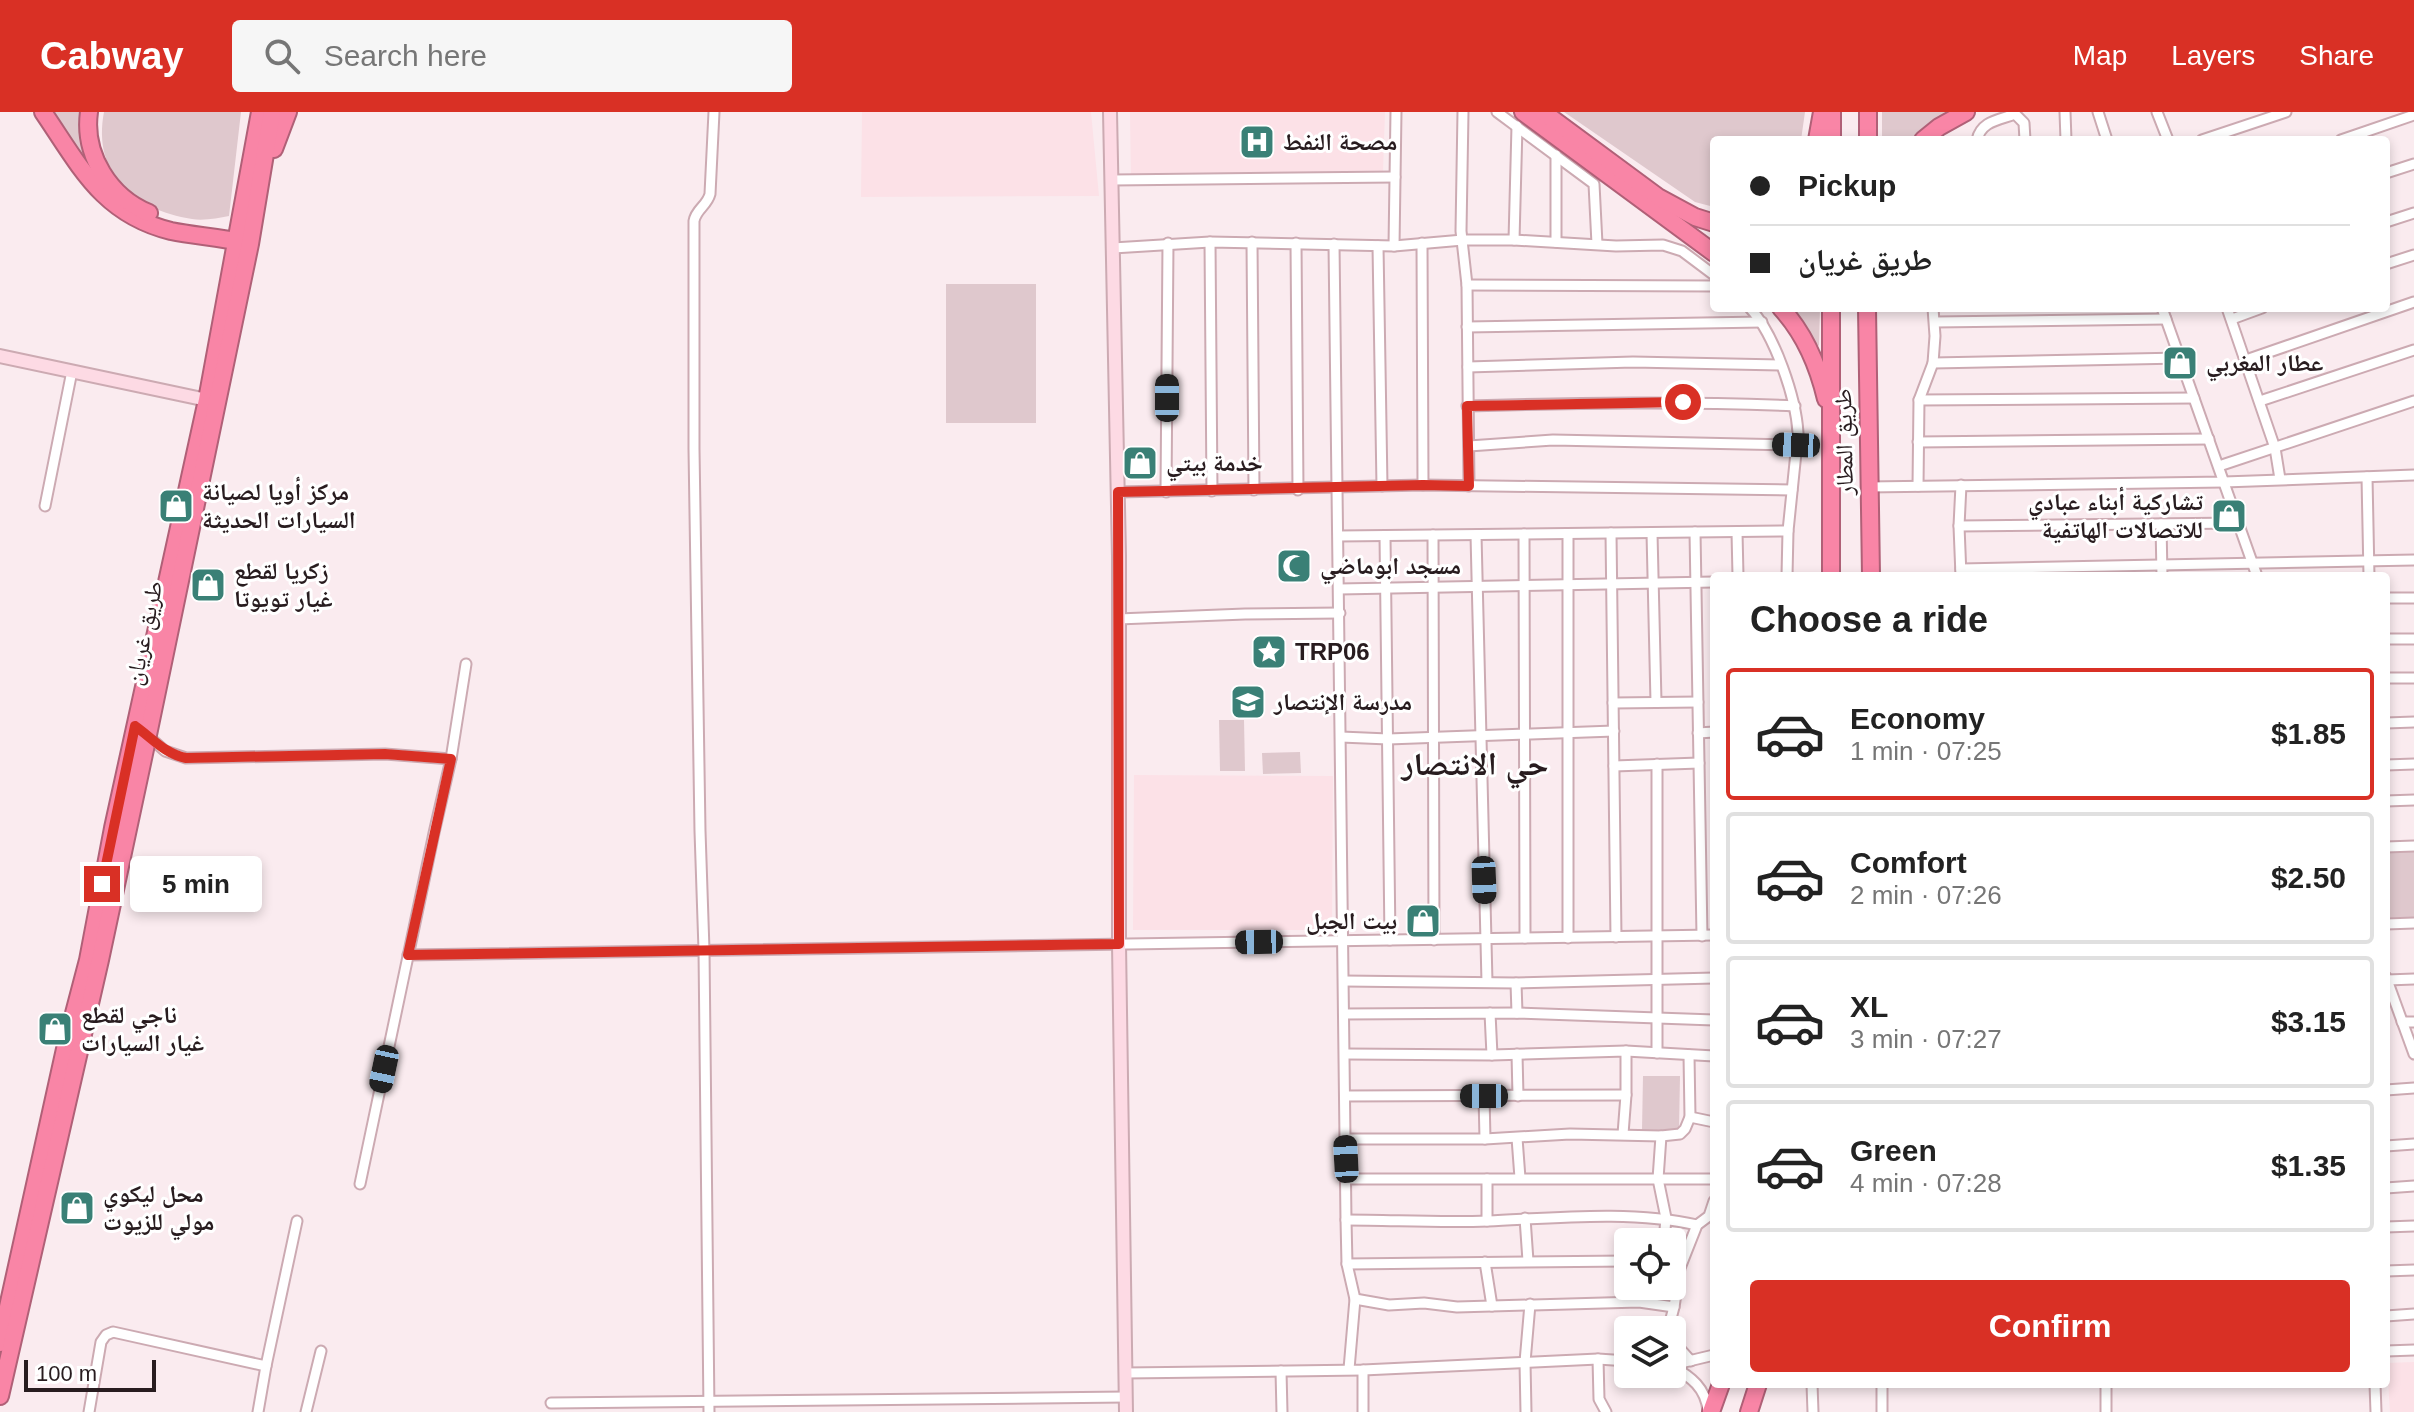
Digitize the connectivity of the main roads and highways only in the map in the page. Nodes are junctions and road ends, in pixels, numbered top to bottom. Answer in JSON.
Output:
{"nodes":[{"id":1,"x":43,"y":112,"type":"edge"},
{"id":2,"x":89,"y":112,"type":"edge"},
{"id":3,"x":260,"y":112,"type":"edge"},
{"id":4,"x":272,"y":112,"type":"edge"},
{"id":5,"x":288,"y":112,"type":"edge"},
{"id":6,"x":1543,"y":112,"type":"edge"},
{"id":7,"x":1822,"y":112,"type":"edge"},
{"id":8,"x":1832,"y":112,"type":"edge"},
{"id":9,"x":1868,"y":112,"type":"edge"},
{"id":10,"x":1966,"y":112,"type":"edge"},
{"id":11,"x":1520,"y":119,"type":"edge"},
{"id":12,"x":1818,"y":136,"type":"edge"},
{"id":13,"x":1832,"y":136,"type":"edge"},
{"id":14,"x":1868,"y":136,"type":"edge"},
{"id":15,"x":1928,"y":136,"type":"edge"},
{"id":16,"x":259,"y":192,"type":"junction"},
{"id":17,"x":1710,"y":222,"type":"edge"},
{"id":18,"x":244,"y":237,"type":"junction"},
{"id":19,"x":1710,"y":250,"type":"edge"},
{"id":20,"x":1784,"y":312,"type":"edge"},
{"id":21,"x":1831,"y":312,"type":"edge"},
{"id":22,"x":1867,"y":312,"type":"edge"},
{"id":23,"x":1831,"y":422,"type":"junction"},
{"id":24,"x":1831,"y":572,"type":"edge"},
{"id":25,"x":1871,"y":572,"type":"edge"},
{"id":26,"x":141,"y":730,"type":"junction"},
{"id":27,"x":3,"y":1311,"type":"edge"},
{"id":28,"x":0,"y":1343,"type":"edge"},
{"id":29,"x":1719,"y":1388,"type":"edge"},
{"id":30,"x":1728,"y":1388,"type":"edge"},
{"id":31,"x":1757,"y":1388,"type":"edge"},
{"id":32,"x":0,"y":1396,"type":"edge"},
{"id":33,"x":1709,"y":1412,"type":"edge"},
{"id":34,"x":1719,"y":1412,"type":"edge"},
{"id":35,"x":1749,"y":1412,"type":"edge"}],
"edges":[{"from":1,"to":18,"type":"highway"},
{"from":2,"to":18,"type":"highway"},
{"from":3,"to":18,"type":"highway","name":"طريق غريان"},
{"from":4,"to":16,"type":"highway","name":"طريق غريان"},
{"from":5,"to":16,"type":"highway"},
{"from":6,"to":17,"type":"highway"},
{"from":7,"to":12,"type":"highway"},
{"from":8,"to":13,"type":"highway"},
{"from":9,"to":14,"type":"highway"},
{"from":10,"to":15,"type":"highway"},
{"from":11,"to":19,"type":"highway"},
{"from":16,"to":18,"type":"highway","name":"طريق غريان"},
{"from":18,"to":26,"type":"highway","name":"طريق غريان"},
{"from":18,"to":26,"type":"highway","name":"طريق غريان"},
{"from":20,"to":23,"type":"highway"},
{"from":21,"to":23,"type":"highway","name":"طريق المطار"},
{"from":22,"to":25,"type":"highway","name":"طريق المطار"},
{"from":23,"to":24,"type":"highway","name":"طريق المطار"},
{"from":26,"to":27,"type":"highway","name":"طريق غريان"},
{"from":26,"to":32,"type":"highway","name":"طريق غريان"},
{"from":27,"to":28,"type":"highway","name":"طريق غريان"},
{"from":29,"to":33,"type":"highway"},
{"from":30,"to":34,"type":"highway"},
{"from":31,"to":35,"type":"highway"}]}
